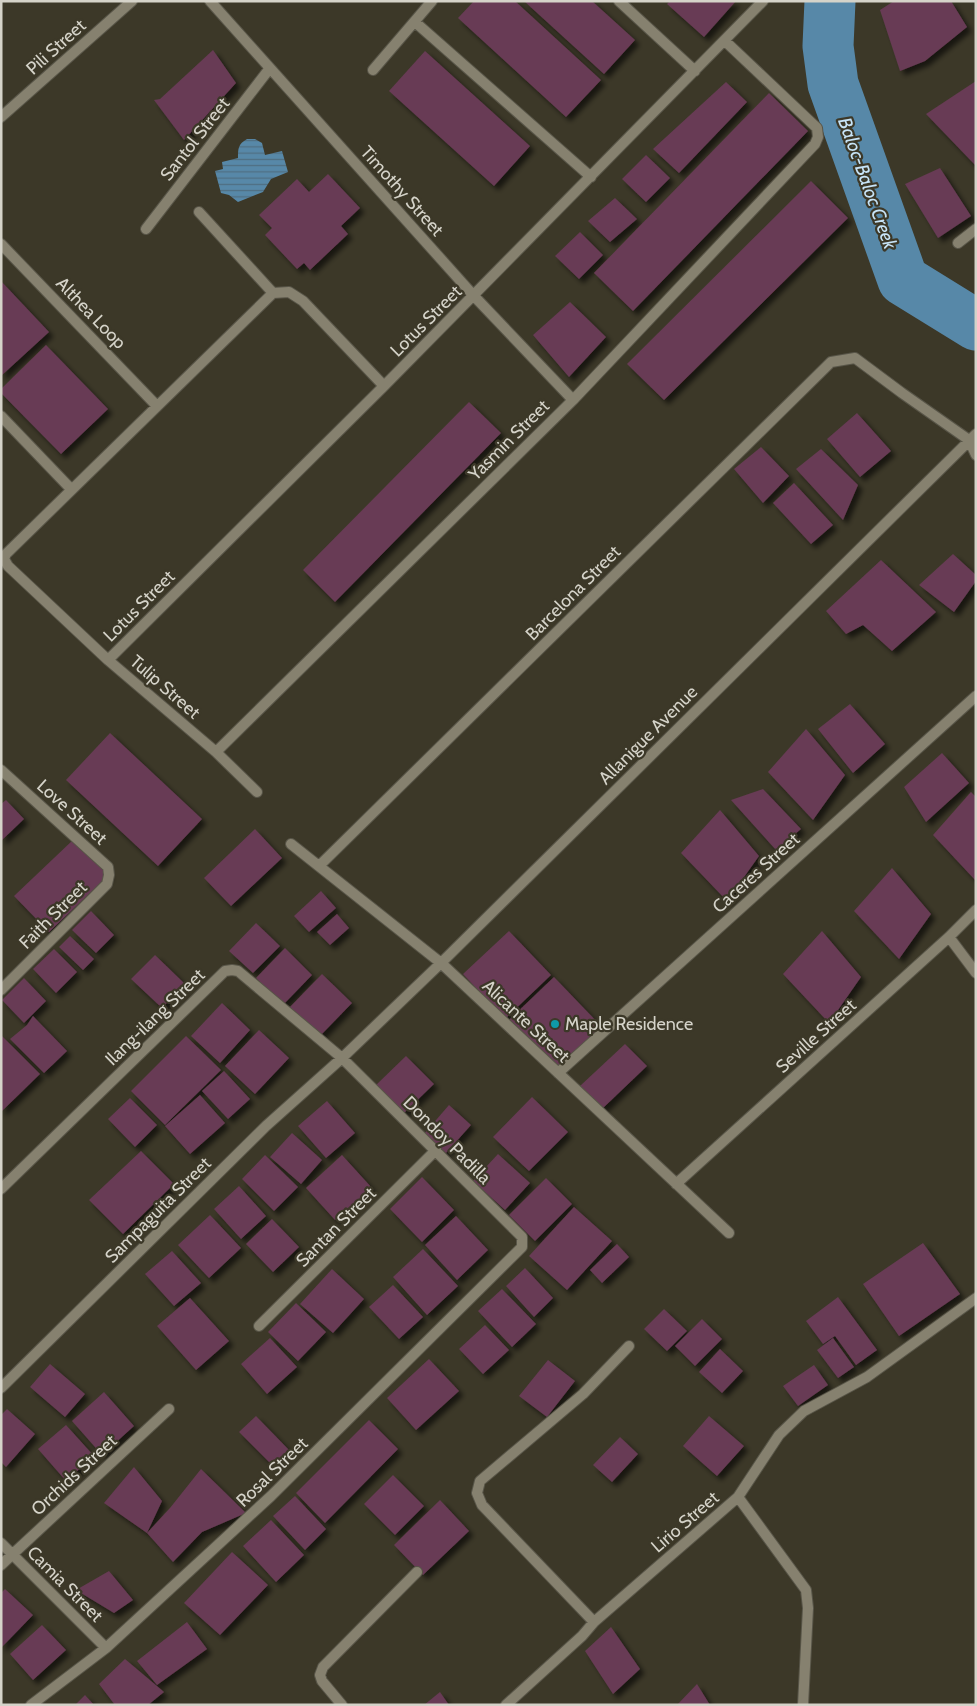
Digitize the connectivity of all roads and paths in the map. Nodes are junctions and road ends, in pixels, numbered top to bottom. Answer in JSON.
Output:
{"nodes":[{"id":1,"x":132,"y":1,"type":"edge"},
{"id":2,"x":210,"y":1,"type":"edge"},
{"id":3,"x":432,"y":1,"type":"edge"},
{"id":4,"x":619,"y":1,"type":"edge"},
{"id":5,"x":764,"y":1,"type":"edge"},
{"id":6,"x":415,"y":22,"type":"junction"},
{"id":7,"x":725,"y":41,"type":"junction"},
{"id":8,"x":270,"y":68,"type":"junction"},
{"id":9,"x":373,"y":70,"type":"dead end"},
{"id":10,"x":695,"y":71,"type":"junction"},
{"id":11,"x":1,"y":117,"type":"edge"},
{"id":12,"x":591,"y":177,"type":"junction"},
{"id":13,"x":199,"y":212,"type":"dead end"},
{"id":14,"x":146,"y":229,"type":"dead end"},
{"id":15,"x":976,"y":229,"type":"edge"},
{"id":16,"x":958,"y":242,"type":"dead end"},
{"id":17,"x":1,"y":244,"type":"edge"},
{"id":18,"x":273,"y":293,"type":"junction"},
{"id":19,"x":474,"y":296,"type":"junction"},
{"id":20,"x":384,"y":386,"type":"junction"},
{"id":21,"x":573,"y":400,"type":"junction"},
{"id":22,"x":156,"y":405,"type":"junction"},
{"id":23,"x":1,"y":416,"type":"edge"},
{"id":24,"x":972,"y":437,"type":"edge"},
{"id":25,"x":976,"y":455,"type":"edge"},
{"id":26,"x":72,"y":489,"type":"junction"},
{"id":27,"x":108,"y":660,"type":"junction"},
{"id":28,"x":976,"y":696,"type":"edge"},
{"id":29,"x":216,"y":752,"type":"junction"},
{"id":30,"x":1,"y":770,"type":"edge"},
{"id":31,"x":257,"y":792,"type":"dead end"},
{"id":32,"x":291,"y":844,"type":"dead end"},
{"id":33,"x":320,"y":865,"type":"junction"},
{"id":34,"x":108,"y":884,"type":"joint"},
{"id":35,"x":976,"y":910,"type":"edge"},
{"id":36,"x":950,"y":937,"type":"junction"},
{"id":37,"x":441,"y":963,"type":"junction"},
{"id":38,"x":976,"y":974,"type":"edge"},
{"id":39,"x":1,"y":990,"type":"edge"},
{"id":40,"x":342,"y":1058,"type":"junction"},
{"id":41,"x":558,"y":1073,"type":"junction"},
{"id":42,"x":436,"y":1150,"type":"junction"},
{"id":43,"x":676,"y":1184,"type":"junction"},
{"id":44,"x":1,"y":1189,"type":"edge"},
{"id":45,"x":729,"y":1233,"type":"dead end"},
{"id":46,"x":522,"y":1247,"type":"joint"},
{"id":47,"x":976,"y":1298,"type":"edge"},
{"id":48,"x":259,"y":1326,"type":"dead end"},
{"id":49,"x":629,"y":1346,"type":"dead end"},
{"id":50,"x":1,"y":1388,"type":"edge"},
{"id":51,"x":170,"y":1409,"type":"dead end"},
{"id":52,"x":738,"y":1497,"type":"junction"},
{"id":53,"x":1,"y":1543,"type":"edge"},
{"id":54,"x":12,"y":1555,"type":"junction"},
{"id":55,"x":1,"y":1565,"type":"edge"},
{"id":56,"x":418,"y":1572,"type":"dead end"},
{"id":57,"x":594,"y":1622,"type":"junction"},
{"id":58,"x":106,"y":1648,"type":"junction"},
{"id":59,"x":31,"y":1705,"type":"edge"},
{"id":60,"x":342,"y":1705,"type":"edge"},
{"id":61,"x":506,"y":1705,"type":"edge"},
{"id":62,"x":803,"y":1705,"type":"edge"}],
"edges":[{"from":1,"to":11,"type":"street","name":"Pili Street"},
{"from":2,"to":8,"type":"street","name":"Timothy Street"},
{"from":3,"to":6,"type":"street"},
{"from":4,"to":10,"type":"street"},
{"from":5,"to":7,"type":"street","name":"Lotus Street"},
{"from":6,"to":9,"type":"street"},
{"from":6,"to":12,"type":"street"},
{"from":7,"to":10,"type":"street","name":"Lotus Street"},
{"from":7,"to":21,"type":"street","name":"Yasmin Street"},
{"from":8,"to":14,"type":"street","name":"Santol Street"},
{"from":8,"to":19,"type":"street","name":"Timothy Street"},
{"from":10,"to":12,"type":"street","name":"Lotus Street"},
{"from":12,"to":19,"type":"street","name":"Lotus Street"},
{"from":13,"to":18,"type":"street"},
{"from":15,"to":16,"type":"street"},
{"from":17,"to":22,"type":"street","name":"Althea Loop"},
{"from":18,"to":20,"type":"street"},
{"from":18,"to":22,"type":"street"},
{"from":19,"to":20,"type":"street","name":"Lotus Street"},
{"from":19,"to":21,"type":"street","name":"Timothy Street"},
{"from":20,"to":27,"type":"street","name":"Lotus Street"},
{"from":21,"to":29,"type":"street","name":"Yasmin Street"},
{"from":22,"to":26,"type":"street"},
{"from":23,"to":26,"type":"street"},
{"from":24,"to":25,"type":"street"},
{"from":24,"to":33,"type":"street","name":"Barcelona Street"},
{"from":24,"to":37,"type":"street","name":"Allanigue Avenue"},
{"from":26,"to":27,"type":"street","name":"Tulip Street"},
{"from":27,"to":29,"type":"street","name":"Tulip Street"},
{"from":28,"to":41,"type":"street","name":"Caceres Street"},
{"from":29,"to":31,"type":"street","name":"Tulip Street"},
{"from":30,"to":34,"type":"street","name":"Love Street"},
{"from":32,"to":33,"type":"street","name":"Alicante Street"},
{"from":33,"to":37,"type":"street","name":"Alicante Street"},
{"from":34,"to":39,"type":"street","name":"Faith Street"},
{"from":35,"to":36,"type":"street","name":"Seville Street"},
{"from":36,"to":38,"type":"street"},
{"from":36,"to":43,"type":"street","name":"Seville Street"},
{"from":37,"to":40,"type":"street","name":"Allanigue Avenue"},
{"from":37,"to":41,"type":"street","name":"Alicante Street"},
{"from":40,"to":42,"type":"street","name":"Dondoy Padilla"},
{"from":40,"to":44,"type":"street","name":"Ilang-ilang Street"},
{"from":40,"to":50,"type":"street","name":"Sampaguita Street"},
{"from":41,"to":43,"type":"street","name":"Alicante Street"},
{"from":42,"to":46,"type":"street","name":"Dondoy Padilla"},
{"from":42,"to":48,"type":"street","name":"Santan Street"},
{"from":43,"to":45,"type":"street","name":"Alicante Street"},
{"from":46,"to":58,"type":"street","name":"Rosal Street"},
{"from":47,"to":52,"type":"street"},
{"from":49,"to":57,"type":"street"},
{"from":51,"to":54,"type":"street","name":"Orchids Street"},
{"from":52,"to":57,"type":"street","name":"Lirio Street"},
{"from":52,"to":62,"type":"street","name":"Lirio Street"},
{"from":53,"to":54,"type":"street","name":"Camia Street"},
{"from":54,"to":55,"type":"street","name":"Orchids Street"},
{"from":54,"to":58,"type":"street","name":"Camia Street"},
{"from":56,"to":60,"type":"street"},
{"from":57,"to":61,"type":"street","name":"Lirio Street"},
{"from":58,"to":59,"type":"street","name":"Rosal Street"}]}
